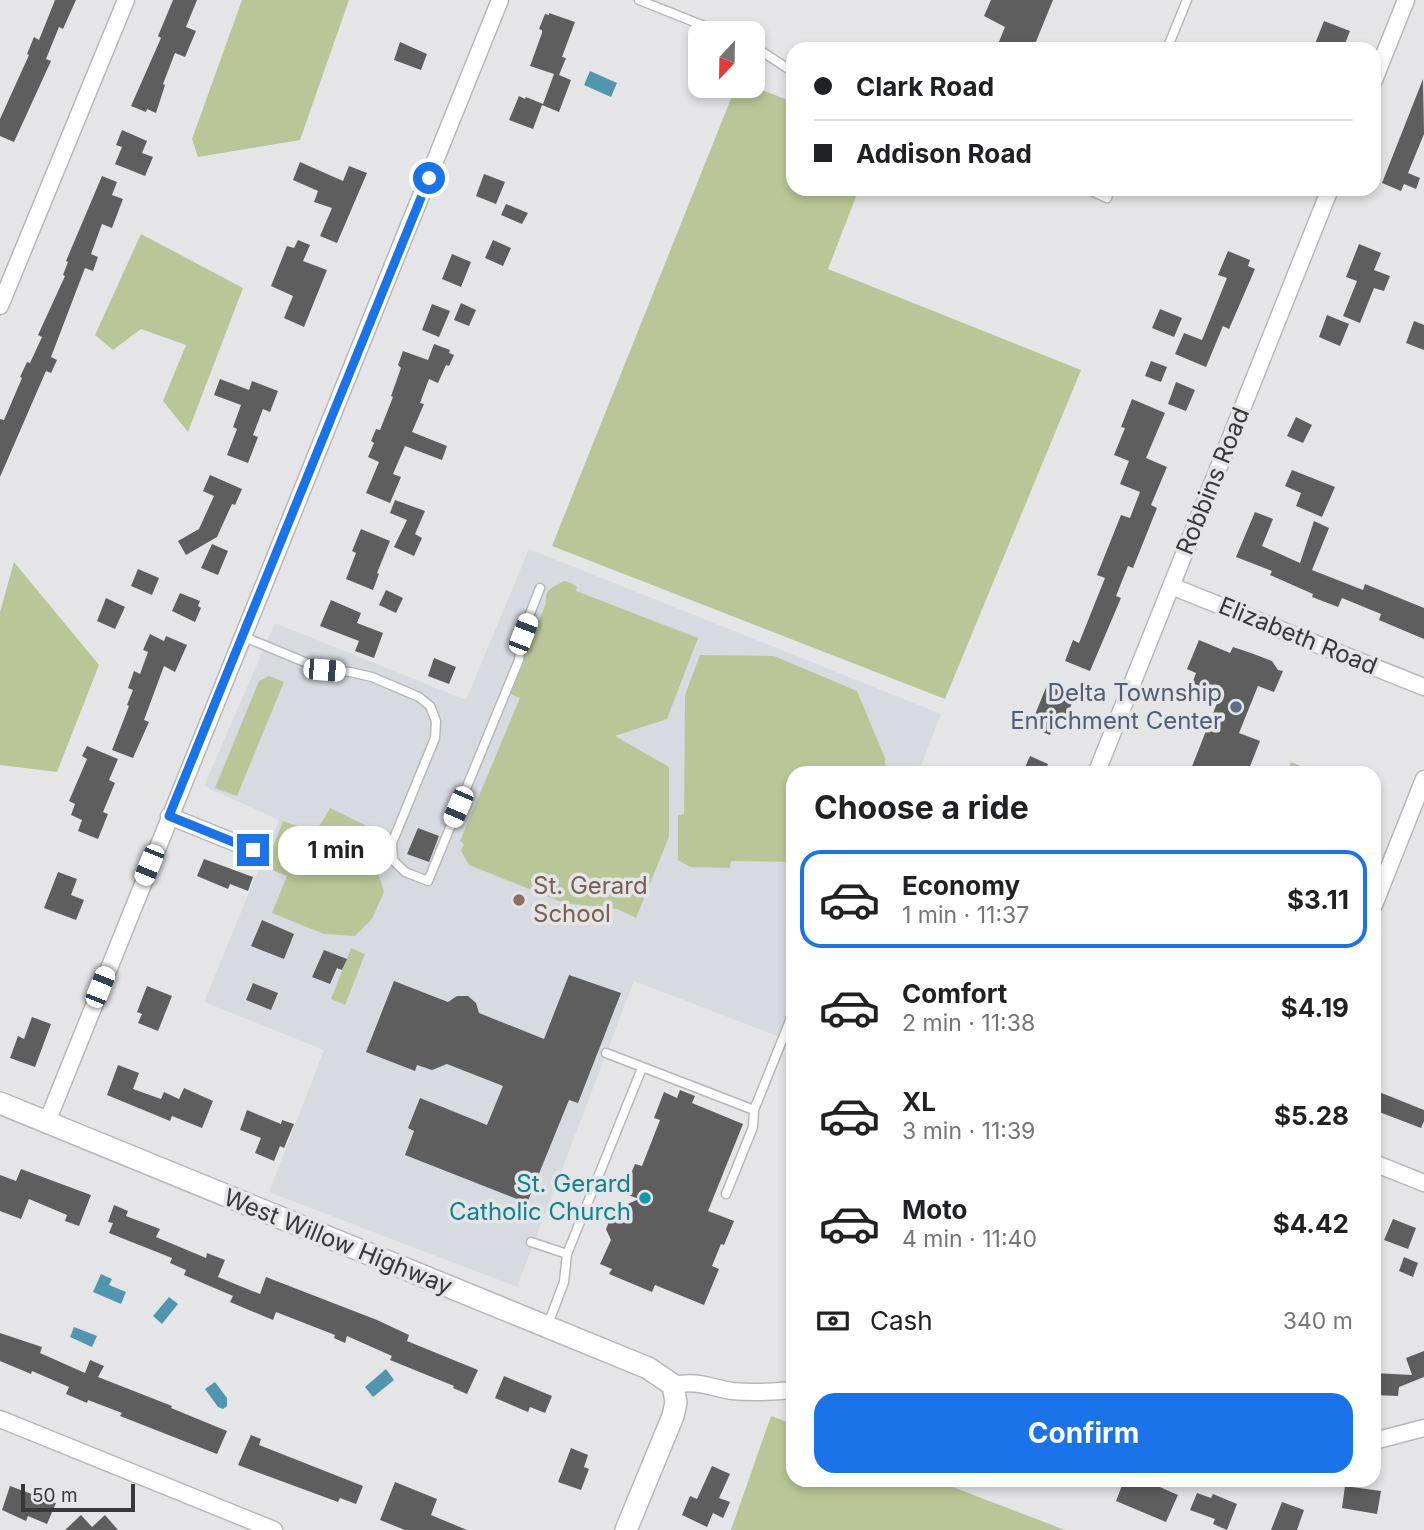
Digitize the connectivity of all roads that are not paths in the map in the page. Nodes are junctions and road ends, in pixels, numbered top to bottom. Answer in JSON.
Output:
{"nodes":[{"id":1,"x":126,"y":0,"type":"edge"},
{"id":2,"x":500,"y":0,"type":"edge"},
{"id":3,"x":639,"y":0,"type":"edge"},
{"id":4,"x":1187,"y":0,"type":"edge"},
{"id":5,"x":1406,"y":0,"type":"edge"},
{"id":6,"x":692,"y":21,"type":"edge"},
{"id":7,"x":1170,"y":42,"type":"edge"},
{"id":8,"x":765,"y":54,"type":"edge"},
{"id":9,"x":1381,"y":62,"type":"edge"},
{"id":10,"x":786,"y":68,"type":"edge"},
{"id":11,"x":1327,"y":196,"type":"edge"},
{"id":12,"x":0,"y":304,"type":"edge"},
{"id":13,"x":1171,"y":586,"type":"junction"},
{"id":14,"x":540,"y":588,"type":"dead end"},
{"id":15,"x":242,"y":636,"type":"junction"},
{"id":16,"x":1424,"y":687,"type":"edge"},
{"id":17,"x":1099,"y":766,"type":"edge"},
{"id":18,"x":1424,"y":779,"type":"edge"},
{"id":19,"x":169,"y":816,"type":"junction"},
{"id":20,"x":253,"y":850,"type":"dead end"},
{"id":21,"x":1381,"y":887,"type":"edge"},
{"id":22,"x":786,"y":1030,"type":"edge"},
{"id":23,"x":606,"y":1053,"type":"dead end"},
{"id":24,"x":642,"y":1068,"type":"junction"},
{"id":25,"x":0,"y":1103,"type":"edge"},
{"id":26,"x":754,"y":1110,"type":"junction"},
{"id":27,"x":47,"y":1122,"type":"junction"},
{"id":28,"x":1381,"y":1166,"type":"edge"},
{"id":29,"x":1424,"y":1183,"type":"edge"},
{"id":30,"x":726,"y":1194,"type":"dead end"},
{"id":31,"x":531,"y":1242,"type":"dead end"},
{"id":32,"x":567,"y":1254,"type":"junction"},
{"id":33,"x":547,"y":1327,"type":"junction"},
{"id":34,"x":673,"y":1385,"type":"junction"},
{"id":35,"x":786,"y":1391,"type":"edge"},
{"id":36,"x":0,"y":1419,"type":"edge"},
{"id":37,"x":1424,"y":1428,"type":"edge"},
{"id":38,"x":1381,"y":1439,"type":"edge"},
{"id":39,"x":274,"y":1530,"type":"edge"},
{"id":40,"x":626,"y":1530,"type":"edge"}],
"edges":[{"from":1,"to":12,"type":"street"},
{"from":2,"to":15,"type":"street"},
{"from":3,"to":6,"type":"lane"},
{"from":4,"to":7,"type":"lane"},
{"from":5,"to":9,"type":"street"},
{"from":8,"to":10,"type":"lane"},
{"from":11,"to":13,"type":"street","name":"Robbins Road"},
{"from":13,"to":16,"type":"street","name":"Elizabeth Road"},
{"from":13,"to":17,"type":"street","name":"Robbins Road"},
{"from":14,"to":15,"type":"lane"},
{"from":15,"to":19,"type":"street"},
{"from":18,"to":21,"type":"street"},
{"from":19,"to":20,"type":"street"},
{"from":19,"to":27,"type":"street"},
{"from":22,"to":26,"type":"lane"},
{"from":23,"to":24,"type":"lane"},
{"from":24,"to":26,"type":"lane"},
{"from":24,"to":32,"type":"lane"},
{"from":25,"to":27,"type":"street","name":"West Willow Highway"},
{"from":26,"to":30,"type":"lane"},
{"from":27,"to":33,"type":"street","name":"West Willow Highway"},
{"from":28,"to":29,"type":"street"},
{"from":31,"to":32,"type":"lane"},
{"from":32,"to":33,"type":"lane"},
{"from":33,"to":34,"type":"street","name":"West Willow Highway"},
{"from":34,"to":35,"type":"street"},
{"from":34,"to":40,"type":"street"},
{"from":36,"to":39,"type":"street"},
{"from":37,"to":38,"type":"street"}]}
